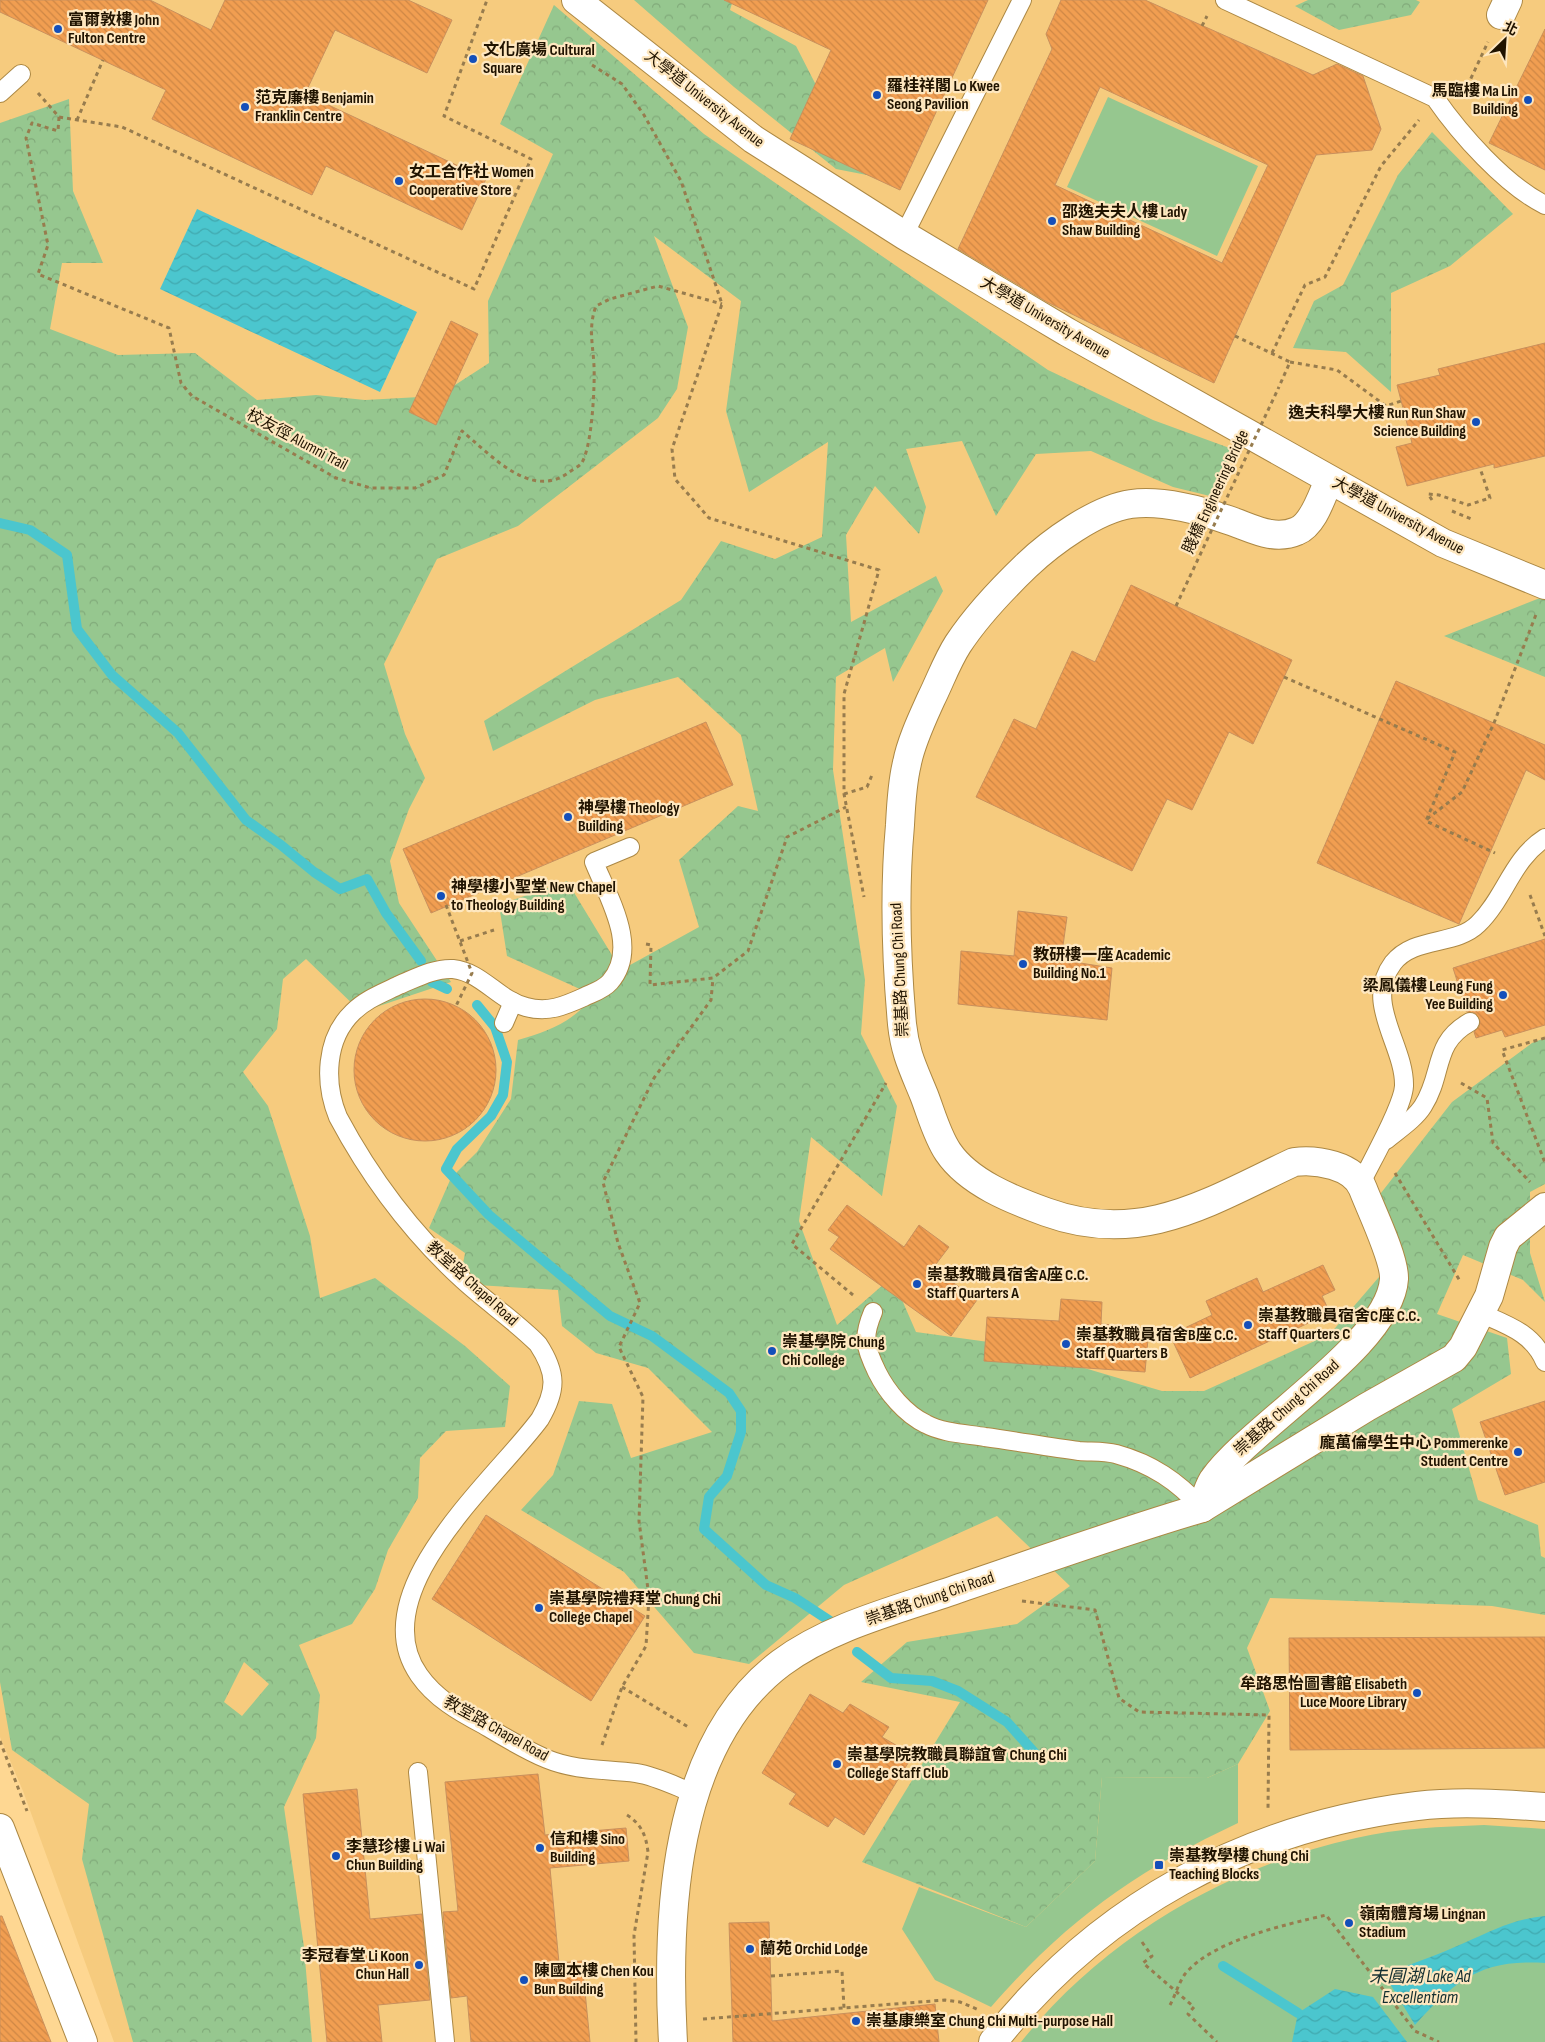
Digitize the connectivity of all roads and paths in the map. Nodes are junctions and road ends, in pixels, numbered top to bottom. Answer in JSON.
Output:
{"nodes":[{"id":1,"x":486,"y":0,"type":"edge"},
{"id":2,"x":576,"y":0,"type":"edge"},
{"id":3,"x":1022,"y":0,"type":"edge"},
{"id":4,"x":1225,"y":0,"type":"edge"},
{"id":5,"x":1504,"y":7,"type":"edge"},
{"id":6,"x":103,"y":60,"type":"dead end"},
{"id":7,"x":592,"y":65,"type":"dead end"},
{"id":8,"x":21,"y":74,"type":"joint"},
{"id":9,"x":0,"y":93,"type":"edge"},
{"id":10,"x":1435,"y":98,"type":"junction"},
{"id":11,"x":59,"y":117,"type":"junction"},
{"id":12,"x":77,"y":120,"type":"junction"},
{"id":13,"x":1451,"y":121,"type":"junction"},
{"id":14,"x":1545,"y":204,"type":"edge"},
{"id":15,"x":904,"y":235,"type":"junction"},
{"id":16,"x":722,"y":304,"type":"junction"},
{"id":17,"x":1235,"y":336,"type":"dead end"},
{"id":18,"x":1272,"y":354,"type":"junction"},
{"id":19,"x":1290,"y":362,"type":"junction"},
{"id":20,"x":1401,"y":401,"type":"dead end"},
{"id":21,"x":1480,"y":468,"type":"dead end"},
{"id":22,"x":1329,"y":480,"type":"junction"},
{"id":23,"x":1435,"y":504,"type":"dead end"},
{"id":24,"x":1448,"y":510,"type":"dead end"},
{"id":25,"x":1476,"y":525,"type":"dead end"},
{"id":26,"x":1545,"y":585,"type":"edge"},
{"id":27,"x":1176,"y":606,"type":"dead end"},
{"id":28,"x":1528,"y":635,"type":"dead end"},
{"id":29,"x":1284,"y":677,"type":"dead end"},
{"id":30,"x":846,"y":807,"type":"junction"},
{"id":31,"x":1426,"y":821,"type":"junction"},
{"id":32,"x":1545,"y":838,"type":"edge"},
{"id":33,"x":630,"y":847,"type":"dead end"},
{"id":34,"x":1518,"y":864,"type":"junction"},
{"id":35,"x":446,"y":905,"type":"dead end"},
{"id":36,"x":494,"y":930,"type":"dead end"},
{"id":37,"x":896,"y":932,"type":"junction"},
{"id":38,"x":1545,"y":936,"type":"edge"},
{"id":39,"x":460,"y":941,"type":"junction"},
{"id":40,"x":713,"y":978,"type":"junction"},
{"id":41,"x":650,"y":985,"type":"dead end"},
{"id":42,"x":513,"y":1002,"type":"junction"},
{"id":43,"x":456,"y":1006,"type":"dead end"},
{"id":44,"x":1470,"y":1022,"type":"dead end"},
{"id":45,"x":504,"y":1023,"type":"dead end"},
{"id":46,"x":1545,"y":1038,"type":"edge"},
{"id":47,"x":905,"y":1050,"type":"junction"},
{"id":48,"x":1439,"y":1069,"type":"junction"},
{"id":49,"x":1379,"y":1147,"type":"junction"},
{"id":50,"x":1545,"y":1163,"type":"edge"},
{"id":51,"x":1361,"y":1183,"type":"junction"},
{"id":52,"x":1532,"y":1184,"type":"dead end"},
{"id":53,"x":1545,"y":1207,"type":"edge"},
{"id":54,"x":873,"y":1312,"type":"joint"},
{"id":55,"x":1480,"y":1313,"type":"junction"},
{"id":56,"x":1545,"y":1362,"type":"edge"},
{"id":57,"x":1202,"y":1508,"type":"junction"},
{"id":58,"x":1016,"y":1600,"type":"dead end"},
{"id":59,"x":622,"y":1687,"type":"junction"},
{"id":60,"x":692,"y":1729,"type":"dead end"},
{"id":61,"x":0,"y":1741,"type":"edge"},
{"id":62,"x":593,"y":1771,"type":"junction"},
{"id":63,"x":418,"y":1772,"type":"dead end"},
{"id":64,"x":693,"y":1793,"type":"junction"},
{"id":65,"x":1545,"y":1807,"type":"edge"},
{"id":66,"x":1268,"y":1810,"type":"dead end"},
{"id":67,"x":28,"y":1814,"type":"dead end"},
{"id":68,"x":627,"y":1815,"type":"dead end"},
{"id":69,"x":0,"y":1828,"type":"edge"},
{"id":70,"x":1137,"y":1935,"type":"dead end"},
{"id":71,"x":771,"y":1976,"type":"dead end"},
{"id":72,"x":1176,"y":1993,"type":"junction"},
{"id":73,"x":1170,"y":2005,"type":"dead end"},
{"id":74,"x":844,"y":2008,"type":"junction"},
{"id":75,"x":982,"y":2012,"type":"dead end"},
{"id":76,"x":698,"y":2019,"type":"dead end"},
{"id":77,"x":83,"y":2042,"type":"edge"},
{"id":78,"x":444,"y":2042,"type":"edge"},
{"id":79,"x":636,"y":2042,"type":"edge"},
{"id":80,"x":673,"y":2042,"type":"edge"},
{"id":81,"x":993,"y":2042,"type":"edge"},
{"id":82,"x":1217,"y":2042,"type":"edge"},
{"id":83,"x":1439,"y":2042,"type":"edge"}],
"edges":[{"from":1,"to":12,"type":"path"},
{"from":2,"to":15,"type":"street","name":"大學道 University Avenue"},
{"from":3,"to":15,"type":"lane"},
{"from":4,"to":10,"type":"lane"},
{"from":5,"to":13,"type":"path"},
{"from":6,"to":12,"type":"path"},
{"from":7,"to":16,"type":"path"},
{"from":8,"to":9,"type":"lane"},
{"from":8,"to":11,"type":"path"},
{"from":10,"to":13,"type":"lane"},
{"from":10,"to":18,"type":"path"},
{"from":11,"to":12,"type":"path"},
{"from":11,"to":16,"type":"path","name":"校友徑 Alumni Trail"},
{"from":13,"to":14,"type":"lane"},
{"from":15,"to":22,"type":"street","name":"大學道 University Avenue"},
{"from":16,"to":30,"type":"path"},
{"from":17,"to":18,"type":"path"},
{"from":18,"to":19,"type":"path"},
{"from":19,"to":20,"type":"path"},
{"from":19,"to":27,"type":"path","name":"賤橋 Engineering Bridge","bridge":true},
{"from":21,"to":23,"type":"path"},
{"from":22,"to":26,"type":"street","name":"大學道 University Avenue"},
{"from":22,"to":37,"type":"street","name":"崇基路 Chung Chi Road"},
{"from":24,"to":25,"type":"path"},
{"from":28,"to":31,"type":"path"},
{"from":29,"to":31,"type":"path"},
{"from":30,"to":37,"type":"path"},
{"from":30,"to":40,"type":"path"},
{"from":31,"to":34,"type":"path"},
{"from":32,"to":34,"type":"lane"},
{"from":33,"to":42,"type":"lane","name":"教堂路 Chapel Road"},
{"from":34,"to":38,"type":"path"},
{"from":34,"to":49,"type":"lane"},
{"from":35,"to":39,"type":"path","bridge":true},
{"from":36,"to":39,"type":"path"},
{"from":37,"to":47,"type":"street","name":"崇基路 Chung Chi Road"},
{"from":39,"to":43,"type":"path","bridge":true},
{"from":40,"to":41,"type":"path"},
{"from":40,"to":59,"type":"path"},
{"from":42,"to":45,"type":"lane"},
{"from":42,"to":62,"type":"lane","name":"教堂路 Chapel Road"},
{"from":44,"to":48,"type":"lane"},
{"from":46,"to":50,"type":"path"},
{"from":47,"to":51,"type":"street","name":"崇基路 Chung Chi Road"},
{"from":47,"to":54,"type":"path"},
{"from":48,"to":49,"type":"lane"},
{"from":48,"to":52,"type":"path"},
{"from":49,"to":51,"type":"lane"},
{"from":49,"to":55,"type":"path"},
{"from":51,"to":57,"type":"street","name":"崇基路 Chung Chi Road"},
{"from":53,"to":55,"type":"street"},
{"from":54,"to":57,"type":"lane"},
{"from":55,"to":56,"type":"lane"},
{"from":55,"to":57,"type":"street"},
{"from":57,"to":64,"type":"street","name":"崇基路 Chung Chi Road"},
{"from":58,"to":66,"type":"path"},
{"from":59,"to":60,"type":"path"},
{"from":59,"to":62,"type":"path"},
{"from":61,"to":67,"type":"path"},
{"from":62,"to":64,"type":"lane","name":"教堂路 Chapel Road"},
{"from":63,"to":78,"type":"lane"},
{"from":64,"to":80,"type":"street","name":"崇基路 Chung Chi Road"},
{"from":65,"to":81,"type":"street"},
{"from":68,"to":79,"type":"path"},
{"from":69,"to":77,"type":"street"},
{"from":70,"to":72,"type":"path"},
{"from":71,"to":74,"type":"path"},
{"from":72,"to":73,"type":"path"},
{"from":72,"to":82,"type":"path"},
{"from":72,"to":83,"type":"path"},
{"from":74,"to":75,"type":"path"},
{"from":74,"to":76,"type":"path"}]}
